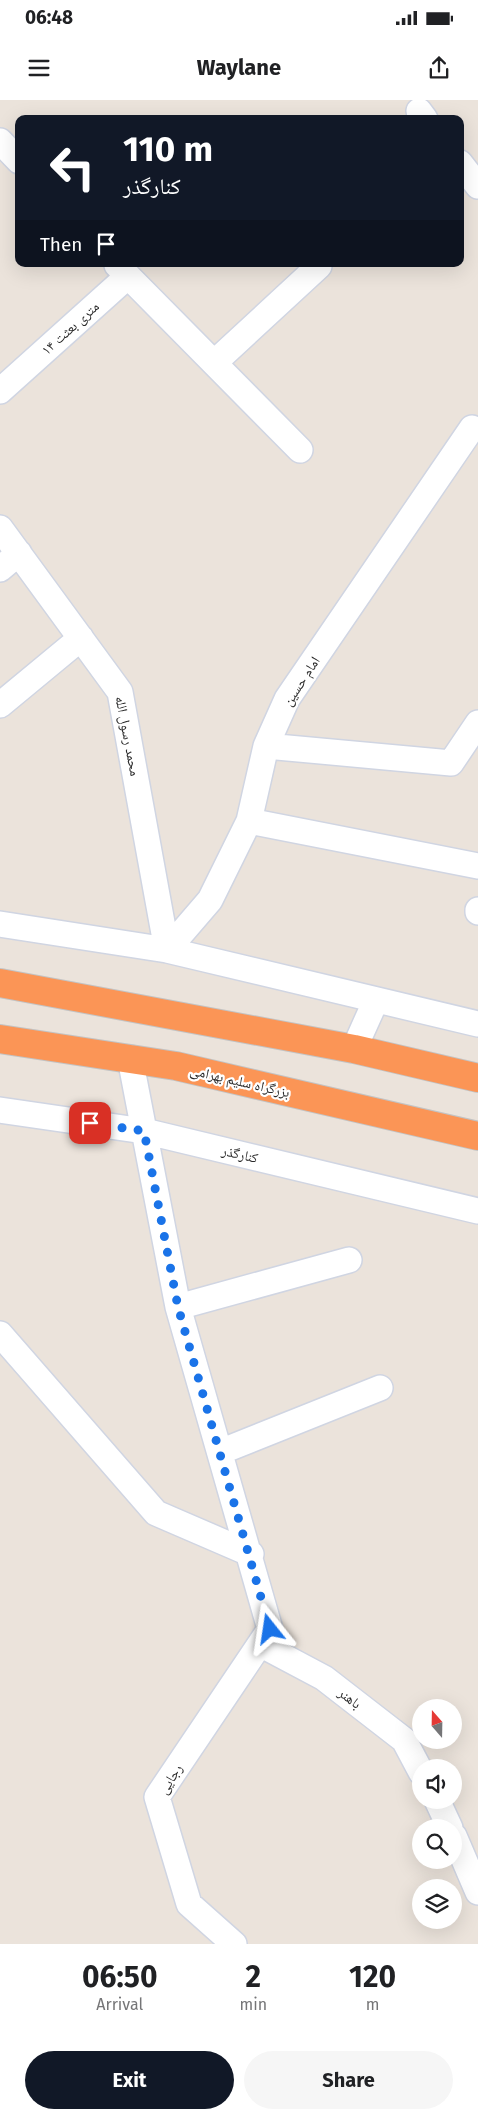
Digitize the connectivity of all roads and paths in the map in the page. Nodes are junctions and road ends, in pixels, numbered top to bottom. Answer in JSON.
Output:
{"nodes":[{"id":1,"x":0,"y":141,"type":"edge"},
{"id":2,"x":15,"y":157,"type":"edge"},
{"id":3,"x":464,"y":168,"type":"edge"},
{"id":4,"x":478,"y":186,"type":"edge"},
{"id":5,"x":318,"y":267,"type":"edge"},
{"id":6,"x":122,"y":270,"type":"edge"},
{"id":7,"x":214,"y":363,"type":"junction"},
{"id":8,"x":0,"y":391,"type":"edge"},
{"id":9,"x":472,"y":428,"type":"dead end"},
{"id":10,"x":300,"y":450,"type":"dead end"},
{"id":11,"x":0,"y":528,"type":"edge"},
{"id":12,"x":19,"y":553,"type":"junction"},
{"id":13,"x":0,"y":569,"type":"edge"},
{"id":14,"x":81,"y":638,"type":"junction"},
{"id":15,"x":0,"y":705,"type":"edge"},
{"id":16,"x":478,"y":723,"type":"edge"},
{"id":17,"x":266,"y":746,"type":"junction"},
{"id":18,"x":250,"y":820,"type":"junction"},
{"id":19,"x":478,"y":866,"type":"edge"},
{"id":20,"x":0,"y":924,"type":"edge"},
{"id":21,"x":167,"y":950,"type":"junction"},
{"id":22,"x":0,"y":983,"type":"edge"},
{"id":23,"x":376,"y":1000,"type":"junction"},
{"id":24,"x":478,"y":1024,"type":"edge"},
{"id":25,"x":0,"y":1039,"type":"edge"},
{"id":26,"x":354,"y":1049,"type":"junction"},
{"id":27,"x":130,"y":1058,"type":"junction"},
{"id":28,"x":478,"y":1078,"type":"edge"},
{"id":29,"x":0,"y":1110,"type":"edge"},
{"id":30,"x":144,"y":1131,"type":"junction"},
{"id":31,"x":478,"y":1136,"type":"edge"},
{"id":32,"x":478,"y":1211,"type":"edge"},
{"id":33,"x":349,"y":1260,"type":"dead end"},
{"id":34,"x":178,"y":1307,"type":"junction"},
{"id":35,"x":0,"y":1334,"type":"edge"},
{"id":36,"x":380,"y":1388,"type":"dead end"},
{"id":37,"x":220,"y":1452,"type":"junction"},
{"id":38,"x":250,"y":1554,"type":"junction"},
{"id":39,"x":260,"y":1644,"type":"junction"},
{"id":40,"x":414,"y":1759,"type":"edge"},
{"id":41,"x":462,"y":1855,"type":"edge"},
{"id":42,"x":478,"y":1892,"type":"edge"},
{"id":43,"x":234,"y":1944,"type":"edge"}],
"edges":[{"from":1,"to":2,"type":"street"},
{"from":3,"to":4,"type":"street"},
{"from":5,"to":7,"type":"street"},
{"from":6,"to":7,"type":"street"},
{"from":6,"to":8,"type":"street","name":"۱۴ متری بعثت"},
{"from":7,"to":10,"type":"street"},
{"from":9,"to":17,"type":"street","name":"امام حسین"},
{"from":11,"to":12,"type":"street","name":"محمد رسول الله"},
{"from":12,"to":13,"type":"street"},
{"from":12,"to":14,"type":"street","name":"محمد رسول الله"},
{"from":14,"to":15,"type":"street"},
{"from":14,"to":21,"type":"street","name":"محمد رسول الله"},
{"from":16,"to":17,"type":"street"},
{"from":17,"to":18,"type":"street","name":"امام حسین"},
{"from":18,"to":19,"type":"street"},
{"from":18,"to":21,"type":"street","name":"امام حسین"},
{"from":20,"to":21,"type":"street"},
{"from":21,"to":23,"type":"street"},
{"from":22,"to":26,"type":"highway"},
{"from":23,"to":24,"type":"street"},
{"from":23,"to":26,"type":"street"},
{"from":25,"to":27,"type":"highway","name":"بزرگراه سلیم بهرامی"},
{"from":26,"to":28,"type":"highway"},
{"from":27,"to":30,"type":"street"},
{"from":27,"to":31,"type":"highway","name":"بزرگراه سلیم بهرامی"},
{"from":29,"to":30,"type":"street","name":"کنارگذر"},
{"from":30,"to":32,"type":"street","name":"کنارگذر"},
{"from":30,"to":34,"type":"street"},
{"from":33,"to":34,"type":"street"},
{"from":34,"to":37,"type":"street"},
{"from":35,"to":38,"type":"street"},
{"from":36,"to":37,"type":"street"},
{"from":37,"to":38,"type":"street"},
{"from":38,"to":39,"type":"street"},
{"from":39,"to":40,"type":"street","name":"باهنر"},
{"from":39,"to":43,"type":"street","name":"رجایی"},
{"from":41,"to":42,"type":"street"}]}
